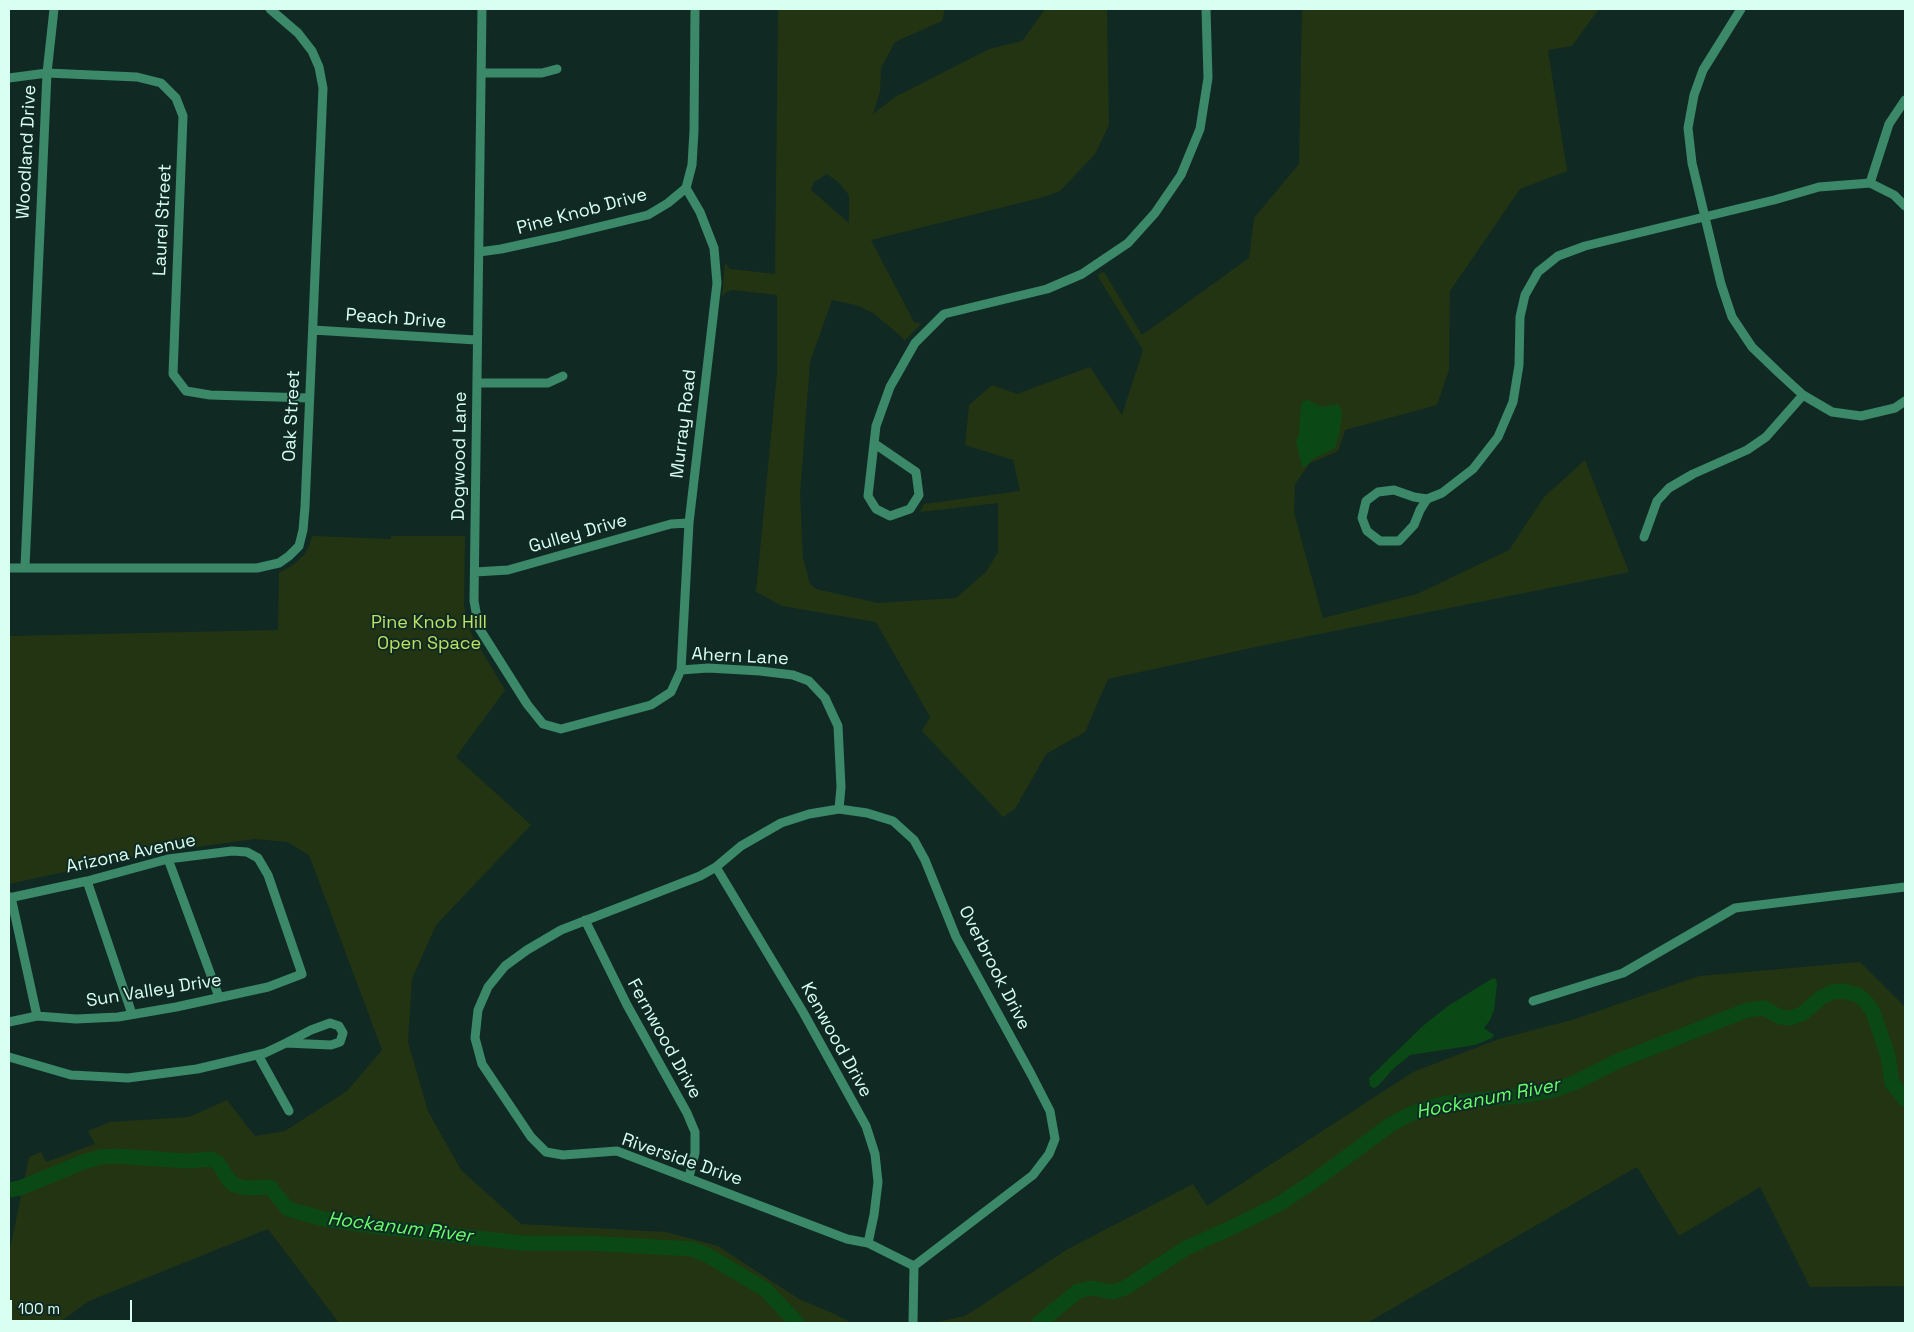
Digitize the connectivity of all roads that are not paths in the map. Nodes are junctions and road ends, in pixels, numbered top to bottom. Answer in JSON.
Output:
{"nodes":[{"id":1,"x":54,"y":9,"type":"edge"},
{"id":2,"x":270,"y":9,"type":"edge"},
{"id":3,"x":482,"y":9,"type":"edge"},
{"id":4,"x":695,"y":9,"type":"edge"},
{"id":5,"x":1206,"y":9,"type":"edge"},
{"id":6,"x":1741,"y":9,"type":"edge"},
{"id":7,"x":557,"y":69,"type":"dead end"},
{"id":8,"x":47,"y":73,"type":"junction"},
{"id":9,"x":482,"y":74,"type":"junction"},
{"id":10,"x":9,"y":78,"type":"edge"},
{"id":11,"x":1905,"y":100,"type":"edge"},
{"id":12,"x":1870,"y":183,"type":"junction"},
{"id":13,"x":686,"y":188,"type":"junction"},
{"id":14,"x":1905,"y":206,"type":"edge"},
{"id":15,"x":1704,"y":216,"type":"junction"},
{"id":16,"x":479,"y":252,"type":"junction"},
{"id":17,"x":313,"y":330,"type":"junction"},
{"id":18,"x":476,"y":340,"type":"junction"},
{"id":19,"x":563,"y":376,"type":"dead end"},
{"id":20,"x":478,"y":383,"type":"junction"},
{"id":21,"x":1803,"y":395,"type":"junction"},
{"id":22,"x":309,"y":398,"type":"junction"},
{"id":23,"x":1905,"y":401,"type":"edge"},
{"id":24,"x":874,"y":444,"type":"junction"},
{"id":25,"x":1427,"y":499,"type":"junction"},
{"id":26,"x":689,"y":523,"type":"junction"},
{"id":27,"x":1644,"y":537,"type":"dead end"},
{"id":28,"x":25,"y":567,"type":"junction"},
{"id":29,"x":9,"y":568,"type":"edge"},
{"id":30,"x":475,"y":572,"type":"junction"},
{"id":31,"x":681,"y":670,"type":"junction"},
{"id":32,"x":839,"y":809,"type":"junction"},
{"id":33,"x":168,"y":860,"type":"junction"},
{"id":34,"x":716,"y":867,"type":"junction"},
{"id":35,"x":87,"y":881,"type":"junction"},
{"id":36,"x":1905,"y":887,"type":"edge"},
{"id":37,"x":10,"y":898,"type":"edge"},
{"id":38,"x":585,"y":920,"type":"junction"},
{"id":39,"x":302,"y":974,"type":"joint"},
{"id":40,"x":219,"y":998,"type":"junction"},
{"id":41,"x":1533,"y":1001,"type":"dead end"},
{"id":42,"x":132,"y":1014,"type":"junction"},
{"id":43,"x":37,"y":1016,"type":"junction"},
{"id":44,"x":9,"y":1022,"type":"edge"},
{"id":45,"x":286,"y":1042,"type":"junction"},
{"id":46,"x":258,"y":1055,"type":"junction"},
{"id":47,"x":9,"y":1057,"type":"edge"},
{"id":48,"x":289,"y":1111,"type":"dead end"},
{"id":49,"x":689,"y":1177,"type":"junction"},
{"id":50,"x":868,"y":1243,"type":"junction"},
{"id":51,"x":914,"y":1266,"type":"junction"},
{"id":52,"x":913,"y":1323,"type":"edge"}],
"edges":[{"from":1,"to":8,"type":"street","name":"Woodland Drive"},
{"from":2,"to":17,"type":"street","name":"Oak Street"},
{"from":3,"to":9,"type":"street","name":"Dogwood Lane"},
{"from":4,"to":13,"type":"street"},
{"from":5,"to":24,"type":"street"},
{"from":6,"to":15,"type":"street"},
{"from":7,"to":9,"type":"street"},
{"from":8,"to":10,"type":"street","name":"Laurel Street"},
{"from":8,"to":22,"type":"street","name":"Laurel Street"},
{"from":8,"to":28,"type":"street","name":"Woodland Drive"},
{"from":9,"to":16,"type":"street","name":"Dogwood Lane"},
{"from":11,"to":12,"type":"street"},
{"from":12,"to":14,"type":"street"},
{"from":12,"to":15,"type":"street"},
{"from":13,"to":16,"type":"street","name":"Pine Knob Drive"},
{"from":13,"to":26,"type":"street","name":"Murray Road"},
{"from":15,"to":21,"type":"street"},
{"from":15,"to":25,"type":"street"},
{"from":16,"to":18,"type":"street","name":"Dogwood Lane"},
{"from":17,"to":18,"type":"street","name":"Peach Drive"},
{"from":17,"to":22,"type":"street","name":"Oak Street"},
{"from":18,"to":20,"type":"street","name":"Dogwood Lane"},
{"from":19,"to":20,"type":"street"},
{"from":20,"to":30,"type":"street","name":"Dogwood Lane"},
{"from":21,"to":23,"type":"street"},
{"from":21,"to":27,"type":"street"},
{"from":22,"to":28,"type":"street","name":"Oak Street"},
{"from":24,"to":24,"type":"street"},
{"from":25,"to":25,"type":"street"},
{"from":26,"to":30,"type":"street","name":"Gulley Drive"},
{"from":26,"to":31,"type":"street","name":"Murray Road"},
{"from":28,"to":29,"type":"street","name":"Oak Street"},
{"from":30,"to":31,"type":"street","name":"Dogwood Lane"},
{"from":31,"to":32,"type":"street","name":"Ahern Lane"},
{"from":32,"to":34,"type":"street","name":"Overbrook Drive"},
{"from":32,"to":51,"type":"street","name":"Overbrook Drive"},
{"from":33,"to":35,"type":"street","name":"Arizona Avenue"},
{"from":33,"to":39,"type":"street","name":"Arizona Avenue"},
{"from":33,"to":40,"type":"street"},
{"from":34,"to":38,"type":"street","name":"Riverside Drive"},
{"from":34,"to":50,"type":"street","name":"Kenwood Drive"},
{"from":35,"to":37,"type":"street","name":"Arizona Avenue"},
{"from":35,"to":42,"type":"street"},
{"from":36,"to":41,"type":"street"},
{"from":37,"to":43,"type":"street","name":"Arizona Avenue"},
{"from":38,"to":49,"type":"street","name":"Fernwood Drive"},
{"from":38,"to":49,"type":"street","name":"Riverside Drive"},
{"from":39,"to":40,"type":"street","name":"Sun Valley Drive"},
{"from":40,"to":42,"type":"street","name":"Sun Valley Drive"},
{"from":42,"to":43,"type":"street","name":"Sun Valley Drive"},
{"from":43,"to":44,"type":"street","name":"Sun Valley Drive"},
{"from":45,"to":45,"type":"street"},
{"from":45,"to":46,"type":"street"},
{"from":46,"to":47,"type":"street"},
{"from":46,"to":48,"type":"street"},
{"from":49,"to":50,"type":"street","name":"Riverside Drive"},
{"from":50,"to":51,"type":"street","name":"Riverside Drive"},
{"from":51,"to":52,"type":"street"}]}
